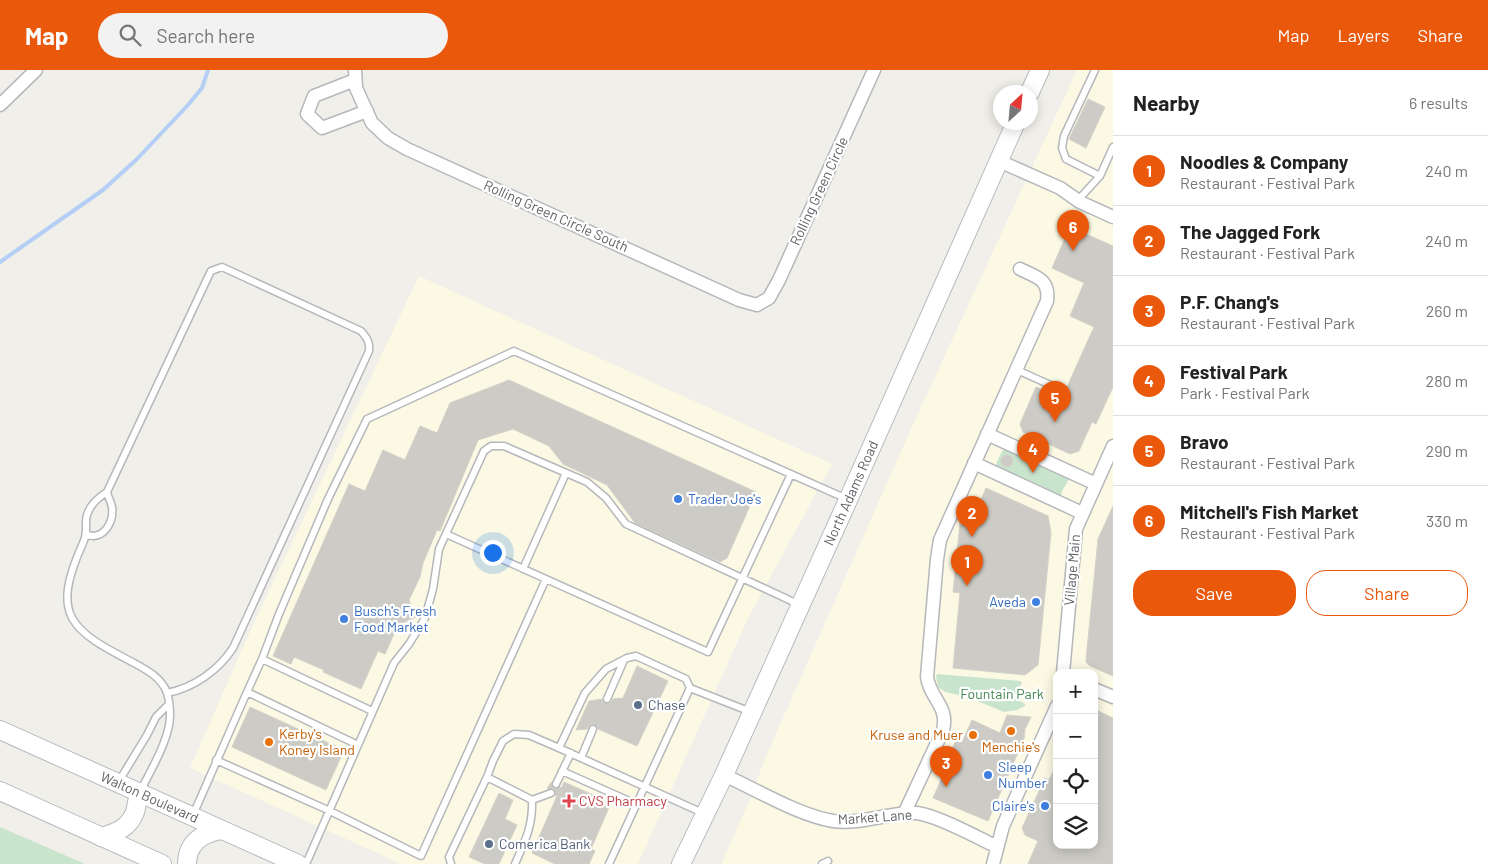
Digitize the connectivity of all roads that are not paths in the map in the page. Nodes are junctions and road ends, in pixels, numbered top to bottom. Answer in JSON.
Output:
{"nodes":[{"id":1,"x":36,"y":70,"type":"edge"},
{"id":2,"x":874,"y":70,"type":"edge"},
{"id":3,"x":1040,"y":70,"type":"edge"},
{"id":4,"x":1095,"y":70,"type":"edge"},
{"id":5,"x":355,"y":75,"type":"edge"},
{"id":6,"x":1033,"y":85,"type":"edge"},
{"id":7,"x":0,"y":105,"type":"edge"},
{"id":8,"x":366,"y":112,"type":"junction"},
{"id":9,"x":1013,"y":130,"type":"edge"},
{"id":10,"x":1113,"y":147,"type":"edge"},
{"id":11,"x":999,"y":161,"type":"junction"},
{"id":12,"x":1100,"y":176,"type":"junction"},
{"id":13,"x":1078,"y":200,"type":"junction"},
{"id":14,"x":1113,"y":217,"type":"edge"},
{"id":15,"x":1020,"y":269,"type":"dead end"},
{"id":16,"x":757,"y":305,"type":"joint"},
{"id":17,"x":1016,"y":370,"type":"junction"},
{"id":18,"x":1064,"y":390,"type":"dead end"},
{"id":19,"x":987,"y":434,"type":"junction"},
{"id":20,"x":1113,"y":446,"type":"edge"},
{"id":21,"x":974,"y":463,"type":"junction"},
{"id":22,"x":566,"y":473,"type":"junction"},
{"id":23,"x":791,"y":474,"type":"junction"},
{"id":24,"x":1096,"y":484,"type":"junction"},
{"id":25,"x":107,"y":492,"type":"junction"},
{"id":26,"x":848,"y":500,"type":"junction"},
{"id":27,"x":1082,"y":513,"type":"junction"},
{"id":28,"x":446,"y":534,"type":"junction"},
{"id":29,"x":87,"y":535,"type":"junction"},
{"id":30,"x":523,"y":569,"type":"junction"},
{"id":31,"x":742,"y":578,"type":"junction"},
{"id":32,"x":546,"y":580,"type":"junction"},
{"id":33,"x":801,"y":606,"type":"junction"},
{"id":34,"x":262,"y":659,"type":"junction"},
{"id":35,"x":624,"y":660,"type":"junction"},
{"id":36,"x":1062,"y":669,"type":"edge"},
{"id":37,"x":690,"y":688,"type":"junction"},
{"id":38,"x":1098,"y":691,"type":"edge"},
{"id":39,"x":247,"y":692,"type":"junction"},
{"id":40,"x":167,"y":693,"type":"junction"},
{"id":41,"x":1113,"y":698,"type":"edge"},
{"id":42,"x":607,"y":699,"type":"dead end"},
{"id":43,"x":168,"y":705,"type":"junction"},
{"id":44,"x":372,"y":711,"type":"junction"},
{"id":45,"x":752,"y":712,"type":"junction"},
{"id":46,"x":1053,"y":714,"type":"edge"},
{"id":47,"x":593,"y":729,"type":"dead end"},
{"id":48,"x":0,"y":730,"type":"edge"},
{"id":49,"x":358,"y":745,"type":"junction"},
{"id":50,"x":559,"y":748,"type":"junction"},
{"id":51,"x":571,"y":753,"type":"junction"},
{"id":52,"x":581,"y":758,"type":"junction"},
{"id":53,"x":216,"y":760,"type":"junction"},
{"id":54,"x":562,"y":771,"type":"junction"},
{"id":55,"x":724,"y":775,"type":"junction"},
{"id":56,"x":486,"y":777,"type":"junction"},
{"id":57,"x":118,"y":782,"type":"junction"},
{"id":58,"x":556,"y":784,"type":"dead end"},
{"id":59,"x":644,"y":787,"type":"junction"},
{"id":60,"x":0,"y":791,"type":"edge"},
{"id":61,"x":140,"y":792,"type":"junction"},
{"id":62,"x":551,"y":793,"type":"dead end"},
{"id":63,"x":532,"y":800,"type":"junction"},
{"id":64,"x":636,"y":804,"type":"junction"},
{"id":65,"x":330,"y":811,"type":"junction"},
{"id":66,"x":705,"y":814,"type":"junction"},
{"id":67,"x":904,"y":814,"type":"junction"},
{"id":68,"x":192,"y":816,"type":"junction"},
{"id":69,"x":221,"y":830,"type":"junction"},
{"id":70,"x":101,"y":836,"type":"junction"},
{"id":71,"x":997,"y":847,"type":"junction"},
{"id":72,"x":162,"y":864,"type":"edge"},
{"id":73,"x":188,"y":864,"type":"edge"},
{"id":74,"x":298,"y":864,"type":"edge"},
{"id":75,"x":306,"y":864,"type":"edge"},
{"id":76,"x":451,"y":864,"type":"edge"},
{"id":77,"x":514,"y":864,"type":"edge"},
{"id":78,"x":609,"y":864,"type":"edge"},
{"id":79,"x":681,"y":864,"type":"edge"},
{"id":80,"x":993,"y":864,"type":"edge"}],
"edges":[{"from":1,"to":7,"type":"street"},
{"from":2,"to":16,"type":"street","name":"Rolling Green Circle"},
{"from":3,"to":6,"type":"street"},
{"from":4,"to":12,"type":"lane"},
{"from":5,"to":8,"type":"street","name":"Rolling Green Circle South"},
{"from":5,"to":8,"type":"street","name":"Rolling Green Circle South"},
{"from":8,"to":16,"type":"street","name":"Rolling Green Circle South"},
{"from":9,"to":11,"type":"street","name":"North Adams Road"},
{"from":10,"to":12,"type":"lane"},
{"from":11,"to":13,"type":"street"},
{"from":11,"to":26,"type":"street","name":"North Adams Road"},
{"from":12,"to":13,"type":"lane"},
{"from":13,"to":14,"type":"street"},
{"from":15,"to":17,"type":"street"},
{"from":17,"to":18,"type":"lane"},
{"from":17,"to":19,"type":"street"},
{"from":19,"to":21,"type":"street"},
{"from":19,"to":24,"type":"street"},
{"from":20,"to":24,"type":"street","name":"Village Main"},
{"from":21,"to":27,"type":"street"},
{"from":21,"to":67,"type":"street"},
{"from":22,"to":28,"type":"lane"},
{"from":22,"to":30,"type":"lane"},
{"from":22,"to":31,"type":"lane"},
{"from":23,"to":26,"type":"lane"},
{"from":23,"to":31,"type":"lane"},
{"from":23,"to":34,"type":"lane"},
{"from":24,"to":27,"type":"street","name":"Village Main"},
{"from":25,"to":29,"type":"lane"},
{"from":25,"to":29,"type":"lane"},
{"from":25,"to":40,"type":"lane"},
{"from":26,"to":33,"type":"street","name":"North Adams Road"},
{"from":27,"to":36,"type":"street","name":"Village Main"},
{"from":28,"to":30,"type":"lane"},
{"from":28,"to":44,"type":"lane"},
{"from":29,"to":40,"type":"lane"},
{"from":30,"to":32,"type":"lane"},
{"from":31,"to":32,"type":"lane"},
{"from":31,"to":33,"type":"lane"},
{"from":32,"to":65,"type":"lane"},
{"from":33,"to":45,"type":"street","name":"North Adams Road"},
{"from":34,"to":39,"type":"lane"},
{"from":34,"to":44,"type":"lane"},
{"from":35,"to":37,"type":"lane"},
{"from":35,"to":42,"type":"lane"},
{"from":35,"to":50,"type":"lane"},
{"from":37,"to":45,"type":"lane"},
{"from":37,"to":59,"type":"lane"},
{"from":38,"to":41,"type":"street"},
{"from":39,"to":49,"type":"lane"},
{"from":39,"to":53,"type":"lane"},
{"from":40,"to":43,"type":"lane"},
{"from":43,"to":57,"type":"lane"},
{"from":43,"to":61,"type":"lane"},
{"from":44,"to":49,"type":"lane"},
{"from":45,"to":55,"type":"street","name":"North Adams Road"},
{"from":46,"to":71,"type":"street"},
{"from":47,"to":52,"type":"lane"},
{"from":48,"to":57,"type":"street","name":"Walton Boulevard"},
{"from":49,"to":65,"type":"lane"},
{"from":50,"to":51,"type":"lane"},
{"from":50,"to":56,"type":"lane"},
{"from":51,"to":52,"type":"lane"},
{"from":51,"to":54,"type":"lane"},
{"from":52,"to":59,"type":"lane"},
{"from":53,"to":65,"type":"lane"},
{"from":53,"to":68,"type":"lane"},
{"from":54,"to":58,"type":"lane"},
{"from":54,"to":64,"type":"lane"},
{"from":55,"to":66,"type":"street","name":"North Adams Road"},
{"from":55,"to":67,"type":"street","name":"Market Lane"},
{"from":56,"to":63,"type":"lane"},
{"from":56,"to":76,"type":"lane"},
{"from":57,"to":61,"type":"street","name":"Walton Boulevard"},
{"from":59,"to":64,"type":"lane"},
{"from":59,"to":66,"type":"lane"},
{"from":60,"to":70,"type":"street"},
{"from":61,"to":68,"type":"street","name":"Walton Boulevard"},
{"from":61,"to":70,"type":"street"},
{"from":62,"to":63,"type":"lane"},
{"from":63,"to":77,"type":"lane"},
{"from":64,"to":78,"type":"lane"},
{"from":65,"to":75,"type":"lane"},
{"from":66,"to":79,"type":"street","name":"North Adams Road"},
{"from":67,"to":71,"type":"street","name":"Market Lane"},
{"from":68,"to":69,"type":"street","name":"Walton Boulevard"},
{"from":69,"to":73,"type":"street"},
{"from":69,"to":74,"type":"street","name":"Walton Boulevard"},
{"from":70,"to":72,"type":"street"},
{"from":71,"to":80,"type":"street"}]}
